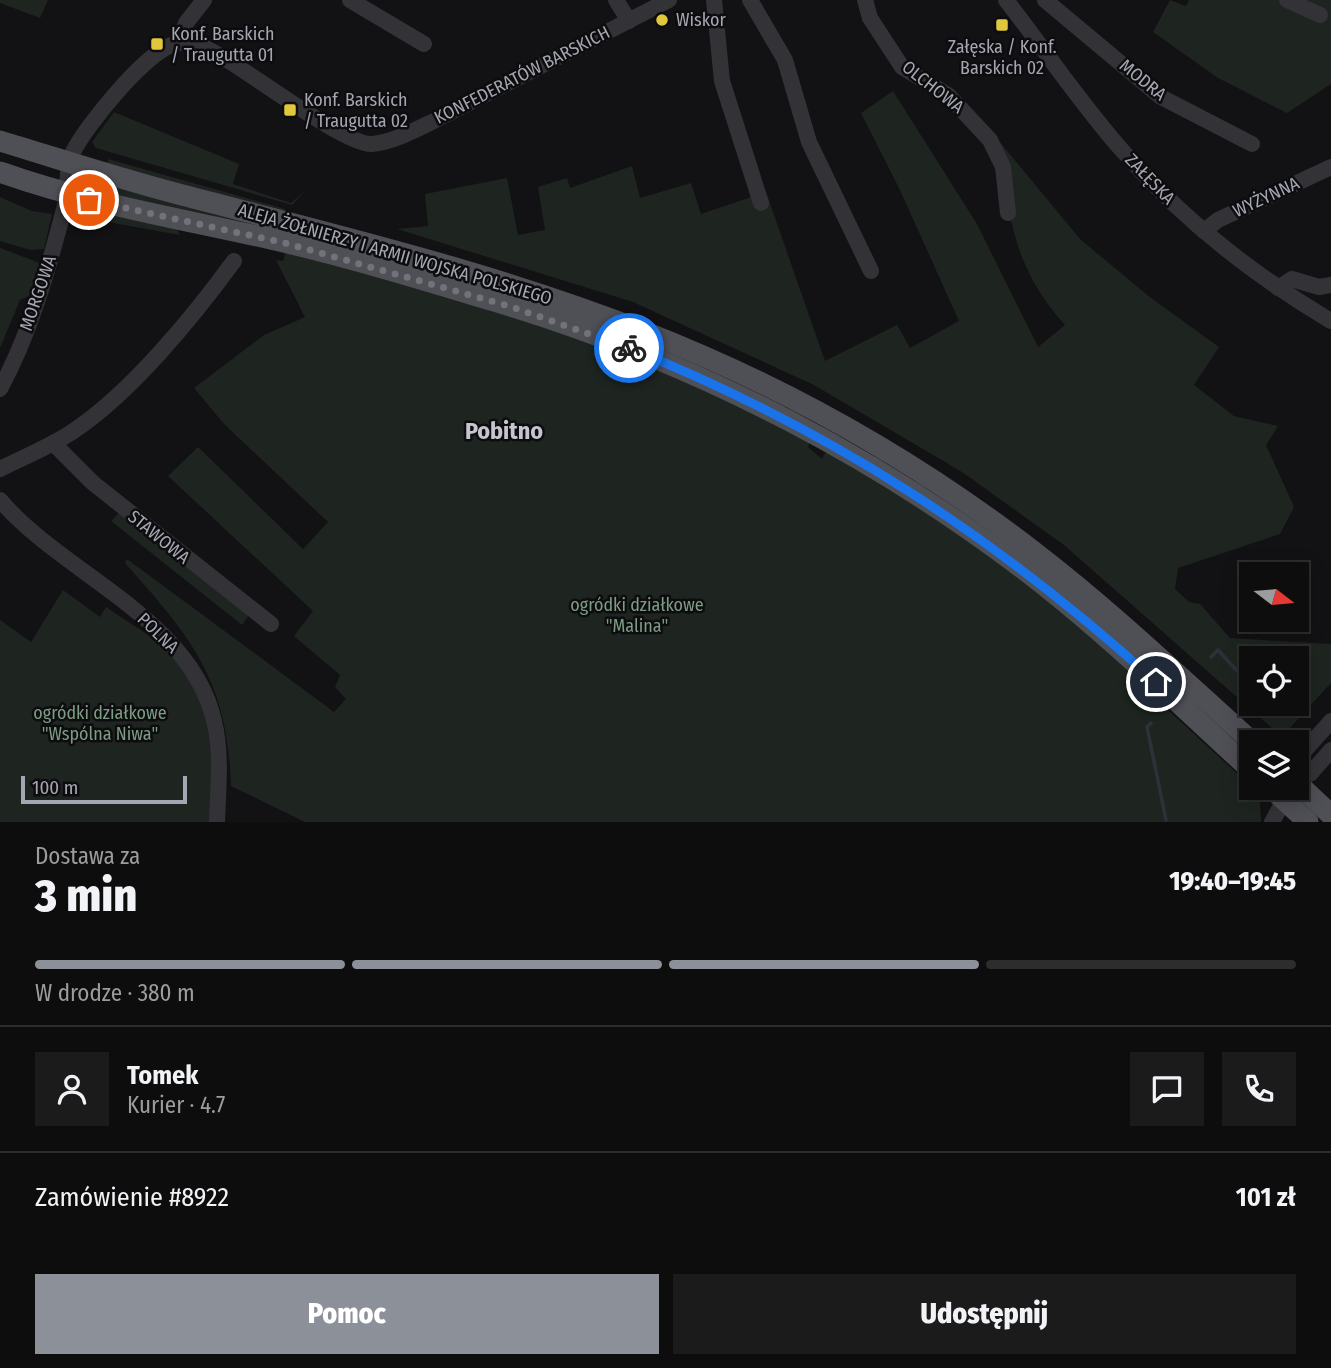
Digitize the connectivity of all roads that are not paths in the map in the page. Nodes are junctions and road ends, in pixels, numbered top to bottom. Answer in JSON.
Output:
{"nodes":[{"id":1,"x":204,"y":0,"type":"edge"},
{"id":2,"x":350,"y":0,"type":"edge"},
{"id":3,"x":616,"y":0,"type":"edge"},
{"id":4,"x":669,"y":0,"type":"edge"},
{"id":5,"x":714,"y":0,"type":"edge"},
{"id":6,"x":750,"y":0,"type":"edge"},
{"id":7,"x":865,"y":0,"type":"edge"},
{"id":8,"x":1006,"y":0,"type":"edge"},
{"id":9,"x":1045,"y":0,"type":"edge"},
{"id":10,"x":1287,"y":0,"type":"edge"},
{"id":11,"x":1320,"y":15,"type":"dead end"},
{"id":12,"x":629,"y":21,"type":"junction"},
{"id":13,"x":179,"y":43,"type":"junction"},
{"id":14,"x":424,"y":44,"type":"dead end"},
{"id":15,"x":0,"y":141,"type":"edge"},
{"id":16,"x":1252,"y":144,"type":"dead end"},
{"id":17,"x":70,"y":163,"type":"junction"},
{"id":18,"x":1331,"y":167,"type":"edge"},
{"id":19,"x":0,"y":172,"type":"edge"},
{"id":20,"x":67,"y":195,"type":"junction"},
{"id":21,"x":761,"y":203,"type":"dead end"},
{"id":22,"x":1008,"y":213,"type":"dead end"},
{"id":23,"x":1203,"y":230,"type":"junction"},
{"id":24,"x":234,"y":261,"type":"dead end"},
{"id":25,"x":872,"y":271,"type":"dead end"},
{"id":26,"x":1331,"y":285,"type":"edge"},
{"id":27,"x":1278,"y":288,"type":"junction"},
{"id":28,"x":1331,"y":321,"type":"edge"},
{"id":29,"x":0,"y":389,"type":"edge"},
{"id":30,"x":53,"y":443,"type":"junction"},
{"id":31,"x":0,"y":469,"type":"edge"},
{"id":32,"x":0,"y":500,"type":"edge"},
{"id":33,"x":271,"y":624,"type":"dead end"},
{"id":34,"x":1331,"y":722,"type":"edge"},
{"id":35,"x":1239,"y":730,"type":"edge"},
{"id":36,"x":1309,"y":746,"type":"edge"},
{"id":37,"x":1331,"y":750,"type":"edge"},
{"id":38,"x":1239,"y":759,"type":"edge"},
{"id":39,"x":1309,"y":774,"type":"edge"},
{"id":40,"x":1282,"y":800,"type":"edge"},
{"id":41,"x":1293,"y":800,"type":"edge"},
{"id":42,"x":1304,"y":800,"type":"edge"},
{"id":43,"x":1331,"y":815,"type":"edge"},
{"id":44,"x":217,"y":822,"type":"edge"},
{"id":45,"x":1272,"y":822,"type":"edge"},
{"id":46,"x":1308,"y":822,"type":"edge"}],
"edges":[{"from":1,"to":13,"type":"street"},
{"from":2,"to":14,"type":"street"},
{"from":3,"to":12,"type":"street"},
{"from":4,"to":12,"type":"street","name":"KONFEDERATÓW BARSKICH"},
{"from":5,"to":21,"type":"street"},
{"from":6,"to":25,"type":"street"},
{"from":7,"to":22,"type":"street","name":"OLCHOWA"},
{"from":8,"to":23,"type":"street","name":"ZAŁĘSKA"},
{"from":9,"to":16,"type":"street","name":"MODRA"},
{"from":10,"to":11,"type":"street"},
{"from":12,"to":13,"type":"street","name":"KONFEDERATÓW BARSKICH"},
{"from":13,"to":17,"type":"street"},
{"from":15,"to":17,"type":"main road","name":"ALEJA ŻOŁNIERZY I ARMII WOJSKA POLSKIEGO"},
{"from":17,"to":20,"type":"street"},
{"from":17,"to":35,"type":"main road","name":"ALEJA ŻOŁNIERZY I ARMII WOJSKA POLSKIEGO"},
{"from":18,"to":23,"type":"street","name":"WYŻYNNA"},
{"from":19,"to":20,"type":"main road","name":"ALEJA ŻOŁNIERZY I ARMII WOJSKA POLSKIEGO"},
{"from":20,"to":29,"type":"street","name":"MORGOWA"},
{"from":20,"to":38,"type":"main road","name":"ALEJA ŻOŁNIERZY I ARMII WOJSKA POLSKIEGO"},
{"from":23,"to":27,"type":"street","name":"ZAŁĘSKA"},
{"from":24,"to":30,"type":"street"},
{"from":26,"to":27,"type":"street"},
{"from":27,"to":28,"type":"street","name":"ZAŁĘSKA"},
{"from":30,"to":31,"type":"street"},
{"from":30,"to":33,"type":"street","name":"STAWOWA"},
{"from":32,"to":44,"type":"street","name":"POLNA"},
{"from":34,"to":36,"type":"street"},
{"from":37,"to":39,"type":"street"},
{"from":40,"to":45,"type":"street"},
{"from":41,"to":46,"type":"main road"},
{"from":42,"to":43,"type":"main road"}]}
